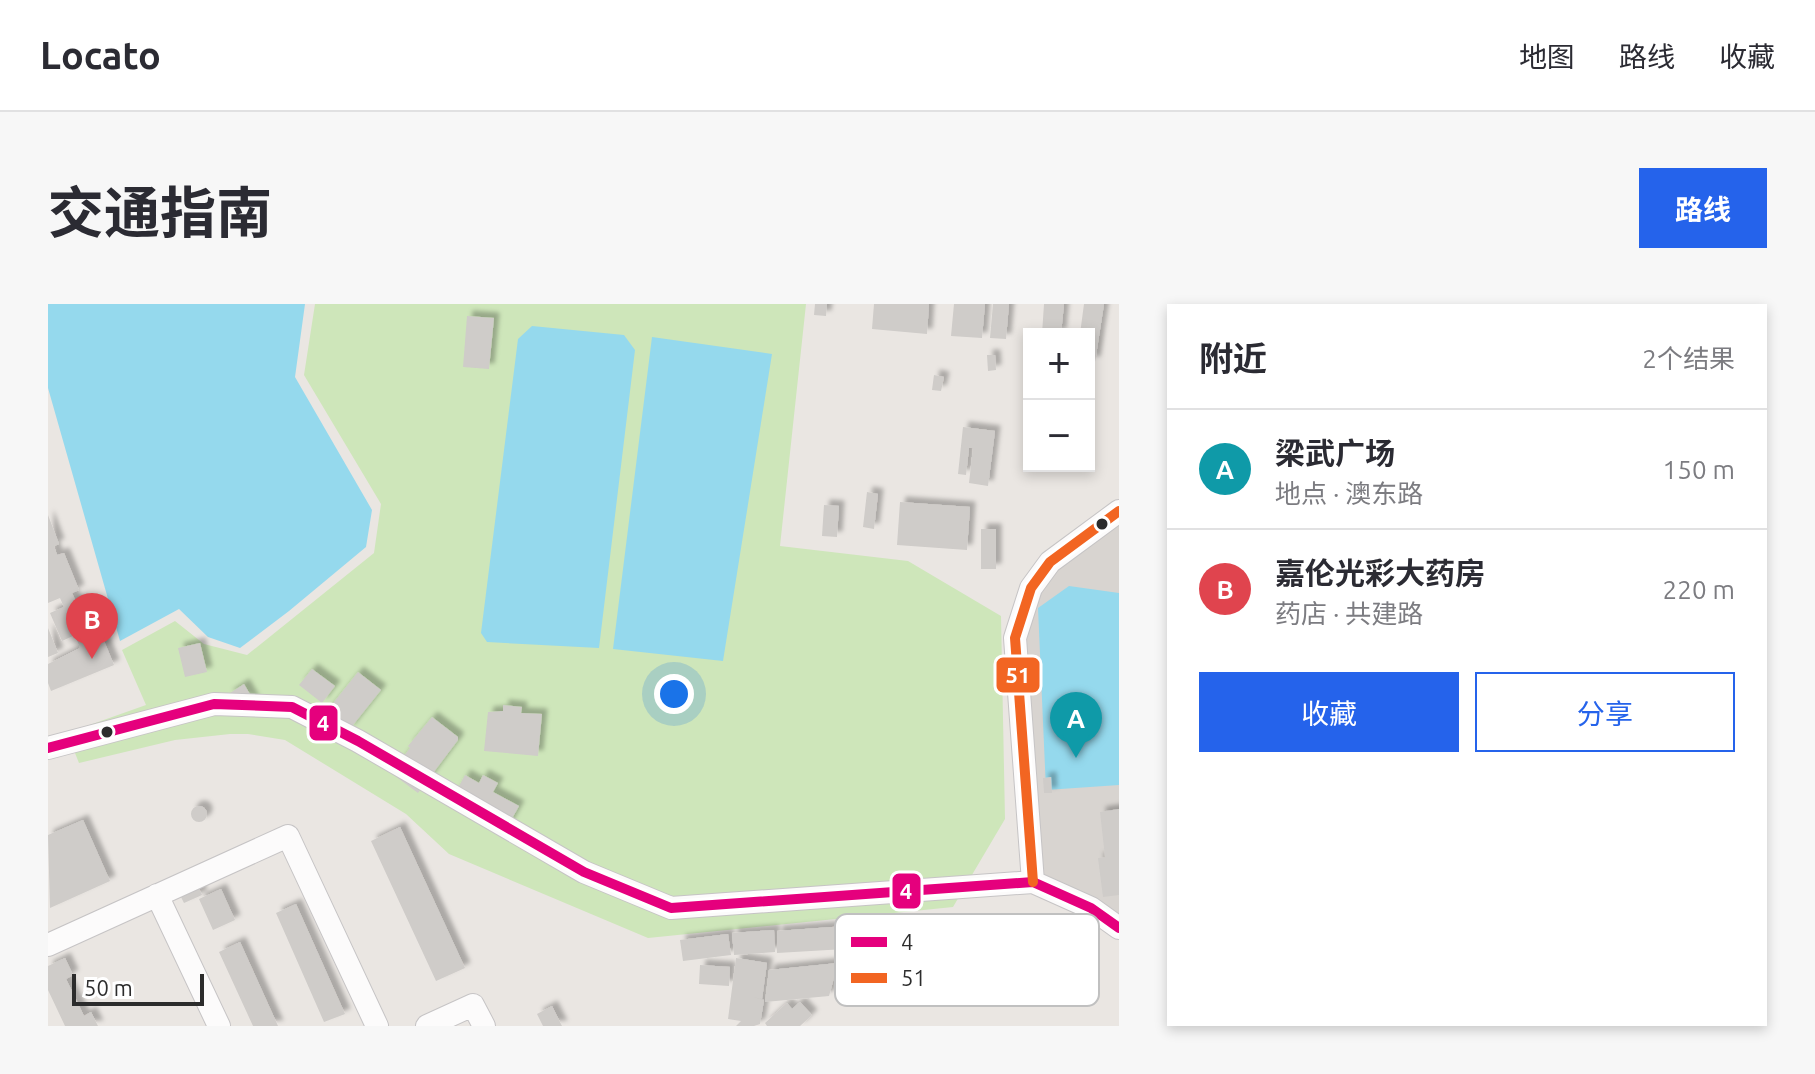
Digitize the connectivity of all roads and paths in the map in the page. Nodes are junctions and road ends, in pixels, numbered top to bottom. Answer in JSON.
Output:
{"nodes":[{"id":1,"x":1119,"y":511,"type":"edge"},
{"id":2,"x":48,"y":748,"type":"edge"},
{"id":3,"x":1033,"y":882,"type":"junction"},
{"id":4,"x":157,"y":895,"type":"junction"},
{"id":5,"x":1119,"y":928,"type":"edge"},
{"id":6,"x":48,"y":945,"type":"edge"},
{"id":7,"x":219,"y":1026,"type":"edge"},
{"id":8,"x":377,"y":1026,"type":"edge"},
{"id":9,"x":427,"y":1026,"type":"edge"},
{"id":10,"x":484,"y":1026,"type":"edge"}],
"edges":[{"from":1,"to":3,"type":"street"},
{"from":2,"to":3,"type":"street"},
{"from":3,"to":5,"type":"street"},
{"from":4,"to":6,"type":"street"},
{"from":4,"to":7,"type":"street"},
{"from":4,"to":8,"type":"street"},
{"from":9,"to":10,"type":"street"}]}
